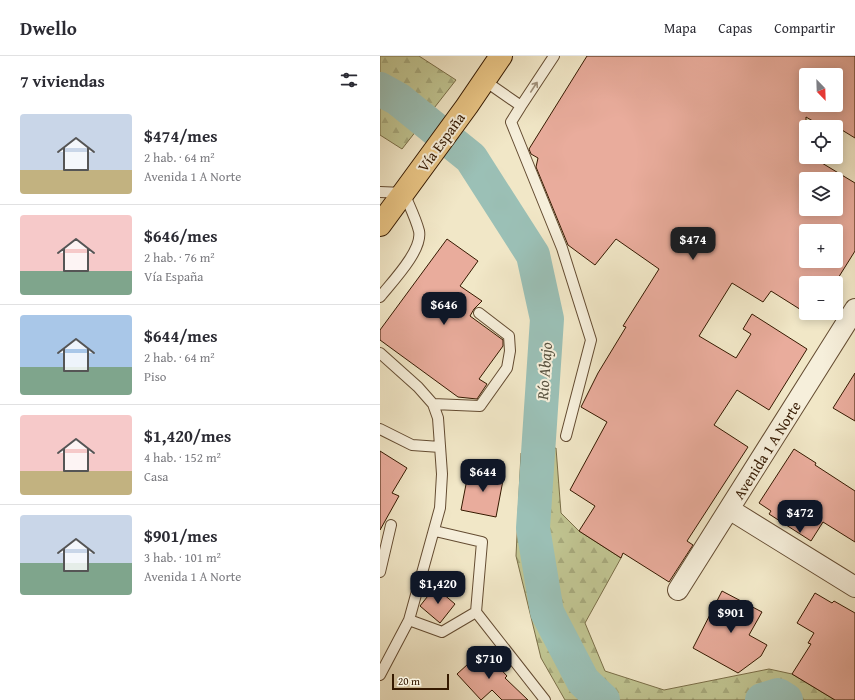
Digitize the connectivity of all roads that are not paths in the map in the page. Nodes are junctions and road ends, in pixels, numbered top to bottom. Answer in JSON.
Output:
{"nodes":[{"id":1,"x":501,"y":56,"type":"edge"},
{"id":2,"x":554,"y":56,"type":"edge"},
{"id":3,"x":485,"y":81,"type":"junction"},
{"id":4,"x":522,"y":106,"type":"junction"},
{"id":5,"x":405,"y":191,"type":"junction"},
{"id":6,"x":380,"y":192,"type":"edge"},
{"id":7,"x":380,"y":225,"type":"edge"},
{"id":8,"x":380,"y":297,"type":"edge"},
{"id":9,"x":855,"y":309,"type":"edge"},
{"id":10,"x":480,"y":313,"type":"dead end"},
{"id":11,"x":380,"y":353,"type":"edge"},
{"id":12,"x":433,"y":404,"type":"junction"},
{"id":13,"x":380,"y":429,"type":"edge"},
{"id":14,"x":566,"y":436,"type":"dead end"},
{"id":15,"x":440,"y":447,"type":"junction"},
{"id":16,"x":729,"y":509,"type":"junction"},
{"id":17,"x":391,"y":525,"type":"dead end"},
{"id":18,"x":434,"y":531,"type":"junction"},
{"id":19,"x":380,"y":572,"type":"edge"},
{"id":20,"x":855,"y":587,"type":"edge"},
{"id":21,"x":678,"y":590,"type":"dead end"},
{"id":22,"x":476,"y":612,"type":"junction"},
{"id":23,"x":409,"y":620,"type":"junction"},
{"id":24,"x":380,"y":675,"type":"edge"},
{"id":25,"x":545,"y":700,"type":"edge"}],
"edges":[{"from":1,"to":3,"type":"main road","name":"Vía España"},
{"from":4,"to":2,"type":"lane","one_way":true},
{"from":3,"to":4,"type":"lane"},
{"from":3,"to":5,"type":"main road","name":"Vía España"},
{"from":4,"to":14,"type":"lane"},
{"from":5,"to":6,"type":"lane"},
{"from":5,"to":7,"type":"main road","name":"Vía España"},
{"from":5,"to":8,"type":"lane"},
{"from":9,"to":16,"type":"street","name":"Avenida 1 A Norte"},
{"from":10,"to":12,"type":"lane"},
{"from":11,"to":12,"type":"lane"},
{"from":12,"to":15,"type":"lane"},
{"from":13,"to":15,"type":"lane"},
{"from":15,"to":18,"type":"lane"},
{"from":16,"to":20,"type":"street"},
{"from":16,"to":21,"type":"street","name":"Avenida 1 A Norte"},
{"from":17,"to":19,"type":"lane"},
{"from":18,"to":22,"type":"lane"},
{"from":18,"to":23,"type":"lane"},
{"from":22,"to":23,"type":"lane"},
{"from":22,"to":25,"type":"lane"},
{"from":23,"to":24,"type":"lane"}]}
